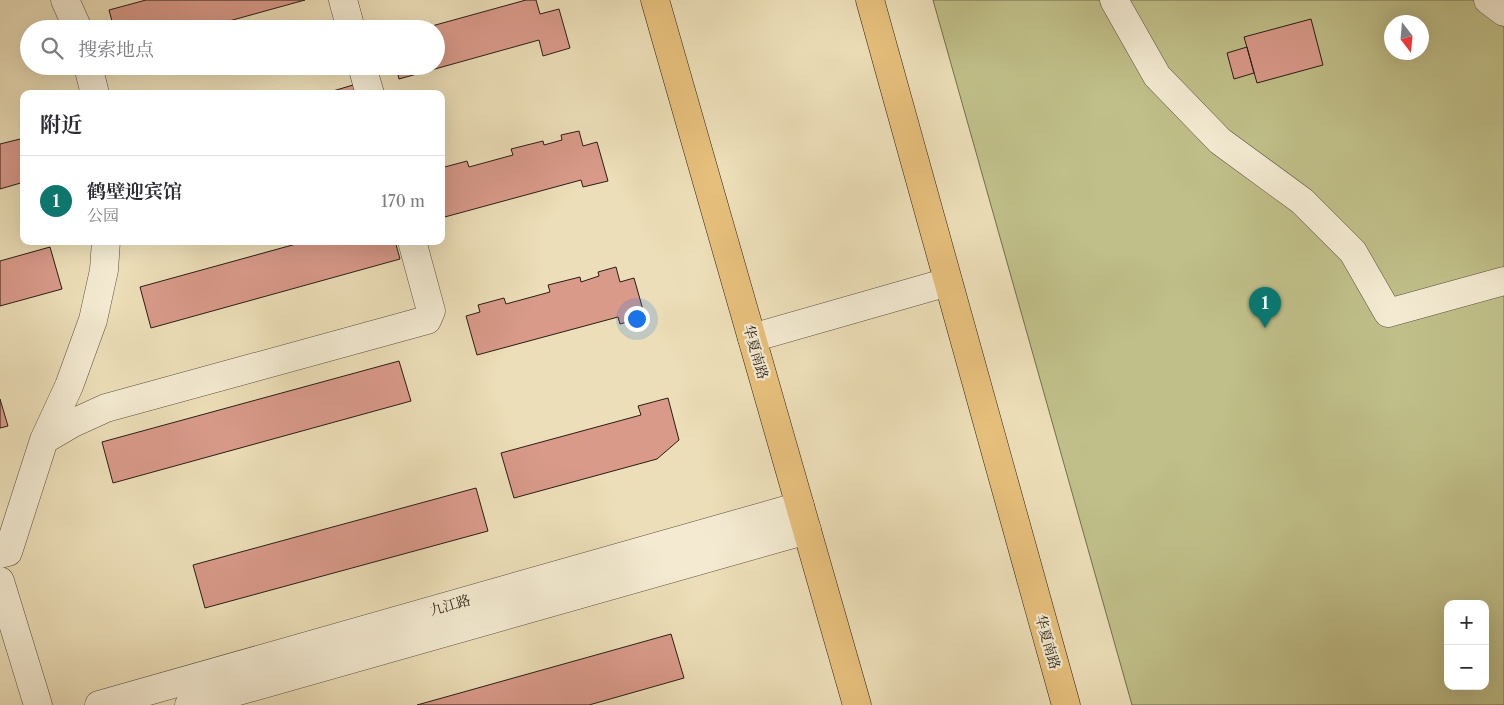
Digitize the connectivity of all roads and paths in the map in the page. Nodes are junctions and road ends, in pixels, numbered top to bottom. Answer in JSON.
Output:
{"nodes":[{"id":1,"x":65,"y":0,"type":"edge"},
{"id":2,"x":343,"y":0,"type":"edge"},
{"id":3,"x":654,"y":0,"type":"edge"},
{"id":4,"x":870,"y":0,"type":"edge"},
{"id":5,"x":1114,"y":0,"type":"edge"},
{"id":6,"x":1488,"y":0,"type":"edge"},
{"id":7,"x":1504,"y":12,"type":"edge"},
{"id":8,"x":74,"y":20,"type":"edge"},
{"id":9,"x":349,"y":20,"type":"edge"},
{"id":10,"x":90,"y":75,"type":"edge"},
{"id":11,"x":365,"y":75,"type":"edge"},
{"id":12,"x":94,"y":90,"type":"edge"},
{"id":13,"x":369,"y":90,"type":"edge"},
{"id":14,"x":106,"y":245,"type":"edge"},
{"id":15,"x":413,"y":245,"type":"edge"},
{"id":16,"x":1504,"y":281,"type":"edge"},
{"id":17,"x":948,"y":282,"type":"junction"},
{"id":18,"x":752,"y":338,"type":"junction"},
{"id":19,"x":44,"y":440,"type":"junction"},
{"id":20,"x":803,"y":518,"type":"junction"},
{"id":21,"x":0,"y":554,"type":"edge"},
{"id":22,"x":0,"y":580,"type":"edge"},
{"id":23,"x":38,"y":705,"type":"edge"},
{"id":24,"x":99,"y":705,"type":"edge"},
{"id":25,"x":189,"y":705,"type":"edge"},
{"id":26,"x":857,"y":705,"type":"edge"},
{"id":27,"x":1066,"y":705,"type":"edge"}],
"edges":[{"from":1,"to":8,"type":"street"},
{"from":2,"to":9,"type":"street"},
{"from":3,"to":18,"type":"main road","name":"华夏南路"},
{"from":4,"to":17,"type":"main road","name":"华夏南路"},
{"from":5,"to":16,"type":"street"},
{"from":6,"to":7,"type":"street"},
{"from":10,"to":12,"type":"street"},
{"from":11,"to":13,"type":"street"},
{"from":14,"to":19,"type":"street"},
{"from":15,"to":19,"type":"street"},
{"from":17,"to":18,"type":"street"},
{"from":17,"to":27,"type":"main road","name":"华夏南路"},
{"from":18,"to":20,"type":"main road","name":"华夏南路"},
{"from":19,"to":21,"type":"street"},
{"from":20,"to":24,"type":"street","name":"九江路"},
{"from":20,"to":25,"type":"street","name":"九江路"},
{"from":20,"to":26,"type":"main road","name":"华夏南路"},
{"from":22,"to":23,"type":"street"}]}
